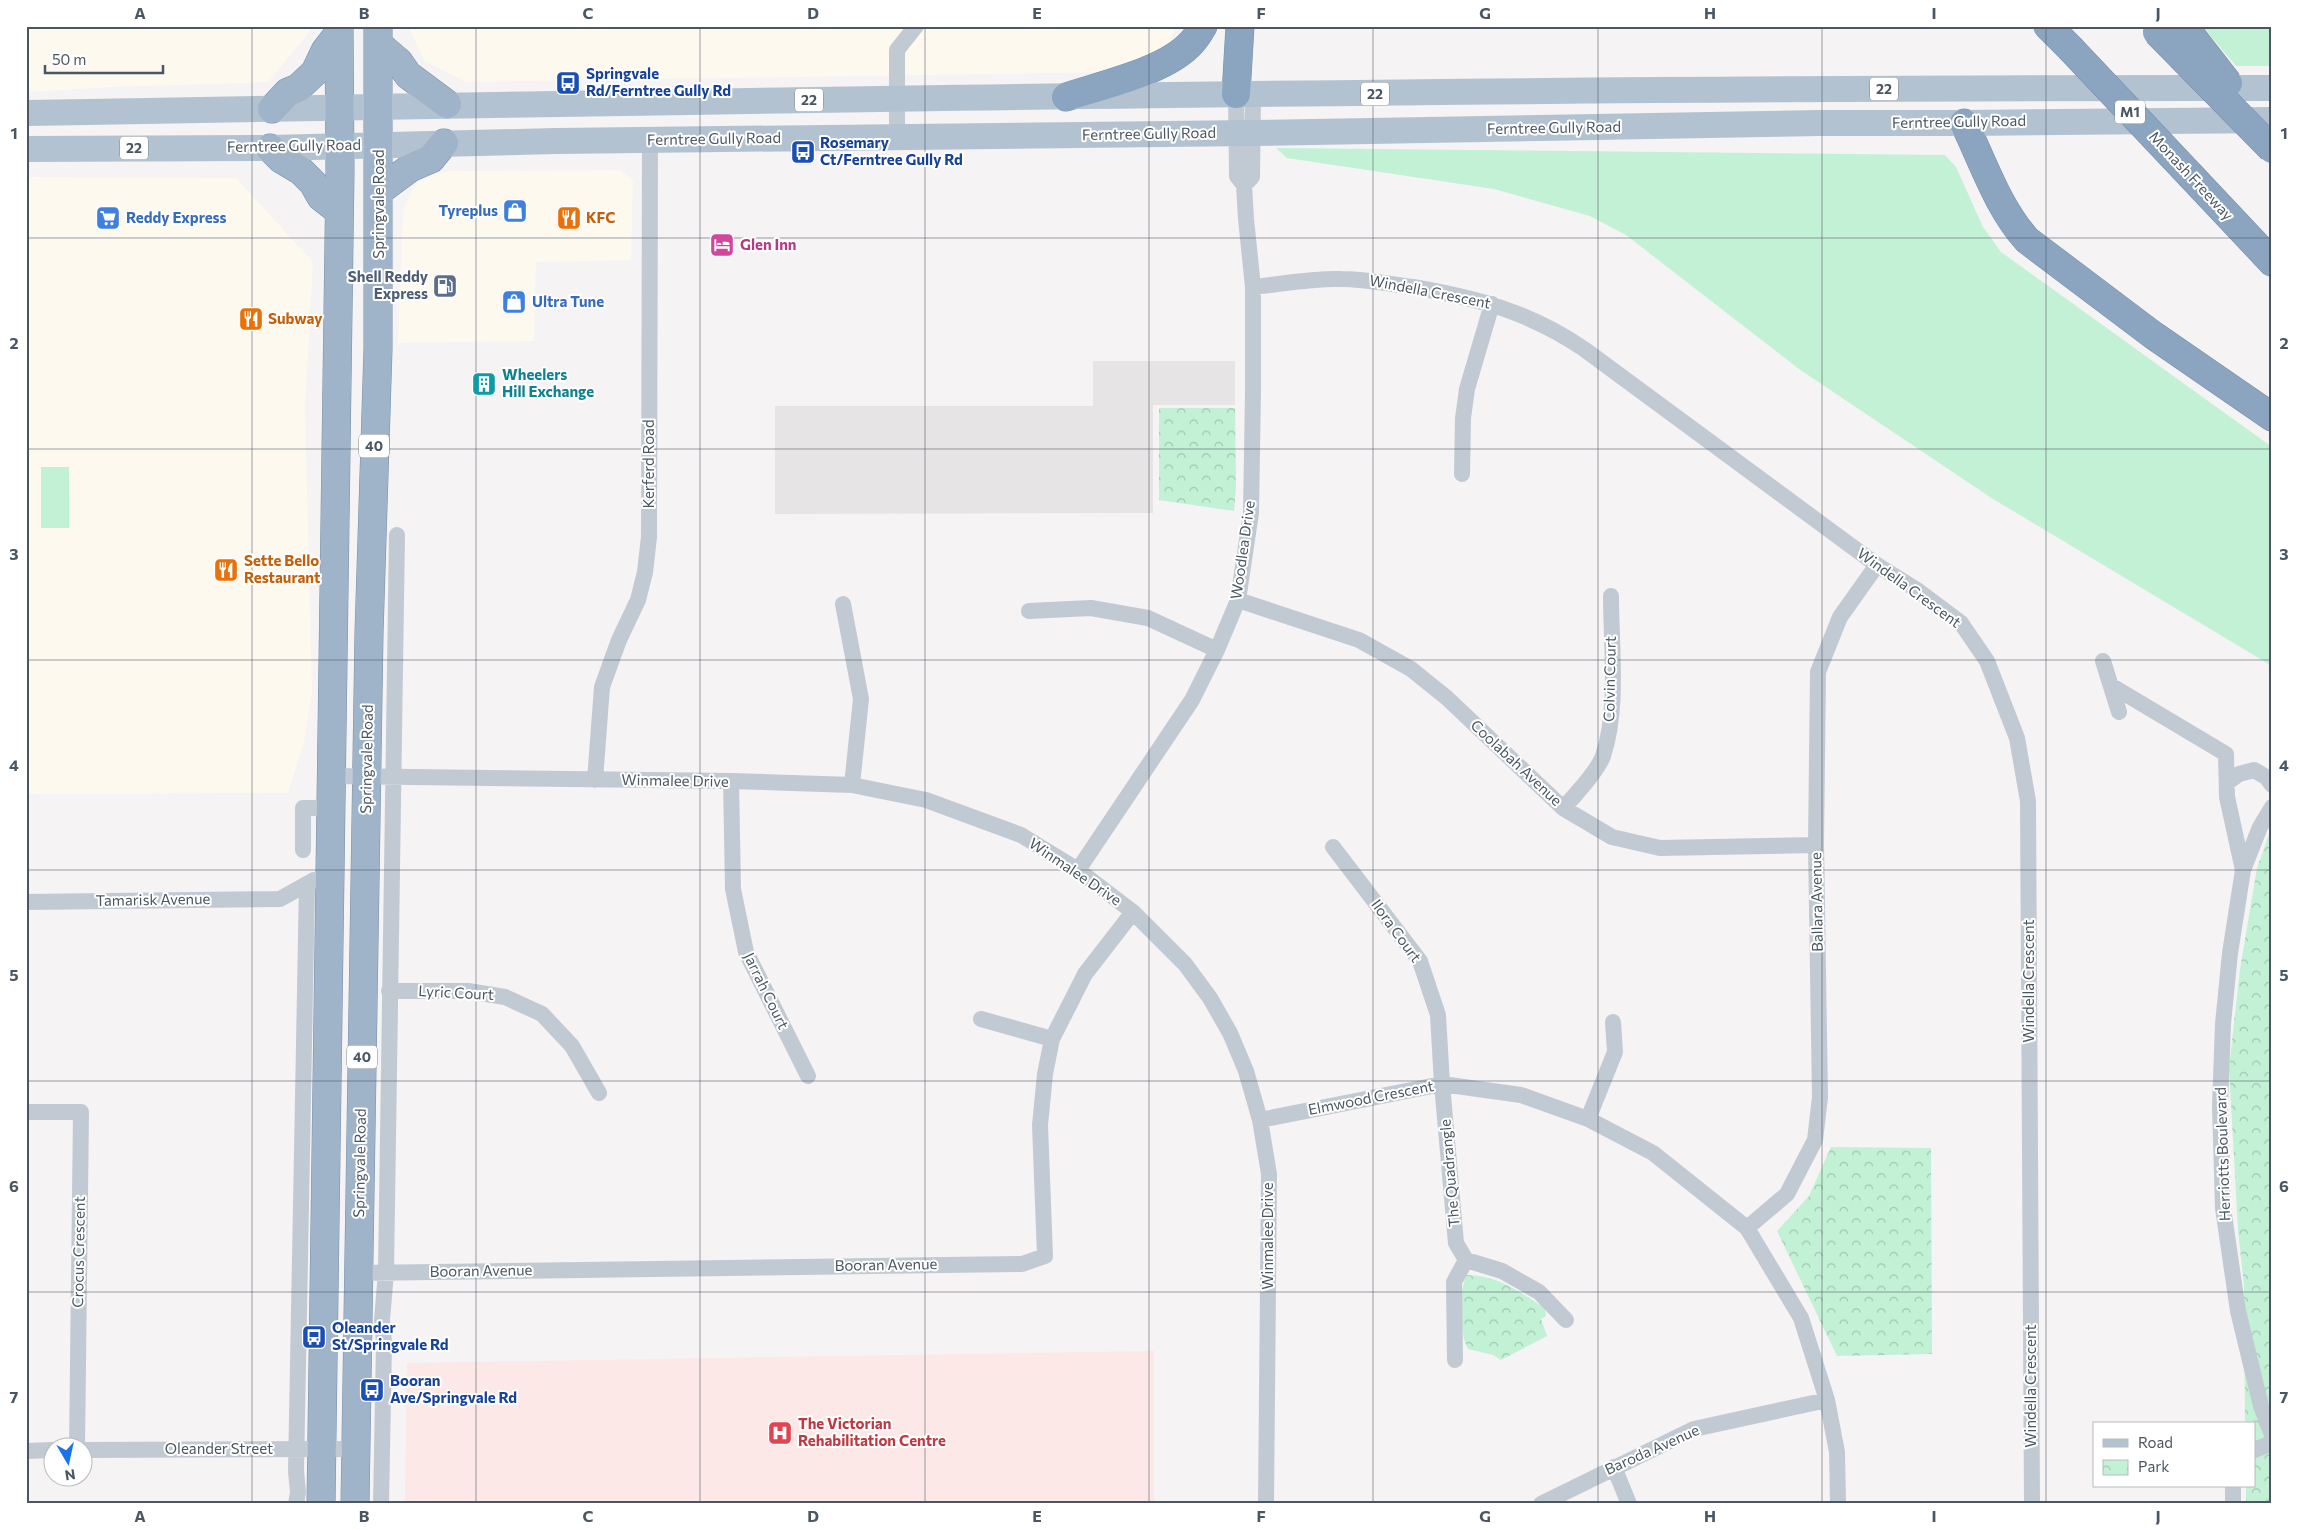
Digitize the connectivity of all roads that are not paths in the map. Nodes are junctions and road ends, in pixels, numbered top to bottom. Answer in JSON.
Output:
{"nodes":[{"id":1,"x":916,"y":26,"type":"edge"},
{"id":2,"x":1204,"y":26,"type":"edge"},
{"id":3,"x":1240,"y":26,"type":"edge"},
{"id":4,"x":2048,"y":26,"type":"edge"},
{"id":5,"x":2185,"y":28,"type":"edge"},
{"id":6,"x":2154,"y":29,"type":"edge"},
{"id":7,"x":338,"y":30,"type":"edge"},
{"id":8,"x":378,"y":35,"type":"edge"},
{"id":9,"x":2272,"y":88,"type":"edge"},
{"id":10,"x":1245,"y":95,"type":"junction"},
{"id":11,"x":1066,"y":97,"type":"junction"},
{"id":12,"x":896,"y":98,"type":"junction"},
{"id":13,"x":580,"y":102,"type":"junction"},
{"id":14,"x":447,"y":104,"type":"junction"},
{"id":15,"x":379,"y":106,"type":"junction"},
{"id":16,"x":340,"y":107,"type":"junction"},
{"id":17,"x":272,"y":109,"type":"junction"},
{"id":18,"x":26,"y":113,"type":"edge"},
{"id":19,"x":2272,"y":120,"type":"edge"},
{"id":20,"x":1964,"y":124,"type":"junction"},
{"id":21,"x":1244,"y":133,"type":"junction"},
{"id":22,"x":897,"y":136,"type":"junction"},
{"id":23,"x":650,"y":140,"type":"junction"},
{"id":24,"x":2272,"y":140,"type":"edge"},
{"id":25,"x":580,"y":141,"type":"junction"},
{"id":26,"x":444,"y":143,"type":"junction"},
{"id":27,"x":379,"y":144,"type":"junction"},
{"id":28,"x":340,"y":146,"type":"junction"},
{"id":29,"x":270,"y":148,"type":"junction"},
{"id":30,"x":26,"y":149,"type":"edge"},
{"id":31,"x":2272,"y":149,"type":"edge"},
{"id":32,"x":379,"y":192,"type":"junction"},
{"id":33,"x":339,"y":211,"type":"junction"},
{"id":34,"x":2272,"y":262,"type":"edge"},
{"id":35,"x":1254,"y":287,"type":"junction"},
{"id":36,"x":1492,"y":304,"type":"junction"},
{"id":37,"x":2272,"y":417,"type":"edge"},
{"id":38,"x":1462,"y":474,"type":"dead end"},
{"id":39,"x":396,"y":535,"type":"dead end"},
{"id":40,"x":1877,"y":565,"type":"junction"},
{"id":41,"x":1611,"y":596,"type":"dead end"},
{"id":42,"x":1238,"y":600,"type":"junction"},
{"id":43,"x":843,"y":604,"type":"dead end"},
{"id":44,"x":1029,"y":611,"type":"dead end"},
{"id":45,"x":1217,"y":650,"type":"junction"},
{"id":46,"x":2104,"y":661,"type":"dead end"},
{"id":47,"x":2112,"y":686,"type":"junction"},
{"id":48,"x":2119,"y":712,"type":"dead end"},
{"id":49,"x":2226,"y":754,"type":"junction"},
{"id":50,"x":2254,"y":770,"type":"junction"},
{"id":51,"x":332,"y":776,"type":"junction"},
{"id":52,"x":380,"y":776,"type":"junction"},
{"id":53,"x":595,"y":780,"type":"junction"},
{"id":54,"x":731,"y":781,"type":"junction"},
{"id":55,"x":2228,"y":782,"type":"junction"},
{"id":56,"x":852,"y":785,"type":"junction"},
{"id":57,"x":2272,"y":785,"type":"edge"},
{"id":58,"x":2272,"y":807,"type":"edge"},
{"id":59,"x":331,"y":808,"type":"junction"},
{"id":60,"x":1563,"y":808,"type":"junction"},
{"id":61,"x":1816,"y":845,"type":"junction"},
{"id":62,"x":1333,"y":847,"type":"dead end"},
{"id":63,"x":303,"y":850,"type":"dead end"},
{"id":64,"x":330,"y":870,"type":"junction"},
{"id":65,"x":1078,"y":870,"type":"junction"},
{"id":66,"x":2243,"y":870,"type":"junction"},
{"id":67,"x":307,"y":884,"type":"junction"},
{"id":68,"x":280,"y":899,"type":"junction"},
{"id":69,"x":26,"y":902,"type":"edge"},
{"id":70,"x":1133,"y":912,"type":"junction"},
{"id":71,"x":307,"y":919,"type":"junction"},
{"id":72,"x":389,"y":990,"type":"junction"},
{"id":73,"x":981,"y":1018,"type":"dead end"},
{"id":74,"x":1613,"y":1022,"type":"dead end"},
{"id":75,"x":1052,"y":1039,"type":"junction"},
{"id":76,"x":808,"y":1076,"type":"dead end"},
{"id":77,"x":1442,"y":1084,"type":"junction"},
{"id":78,"x":599,"y":1092,"type":"dead end"},
{"id":79,"x":26,"y":1112,"type":"edge"},
{"id":80,"x":1588,"y":1119,"type":"junction"},
{"id":81,"x":1260,"y":1120,"type":"junction"},
{"id":82,"x":1747,"y":1228,"type":"junction"},
{"id":83,"x":1466,"y":1260,"type":"junction"},
{"id":84,"x":386,"y":1272,"type":"junction"},
{"id":85,"x":358,"y":1273,"type":"junction"},
{"id":86,"x":1566,"y":1320,"type":"dead end"},
{"id":87,"x":1455,"y":1360,"type":"dead end"},
{"id":88,"x":1827,"y":1400,"type":"junction"},
{"id":89,"x":2272,"y":1435,"type":"edge"},
{"id":90,"x":77,"y":1438,"type":"edge"},
{"id":91,"x":2272,"y":1443,"type":"edge"},
{"id":92,"x":309,"y":1449,"type":"junction"},
{"id":93,"x":356,"y":1449,"type":"junction"},
{"id":94,"x":2256,"y":1449,"type":"edge"},
{"id":95,"x":26,"y":1450,"type":"edge"},
{"id":96,"x":42,"y":1450,"type":"edge"},
{"id":97,"x":92,"y":1450,"type":"edge"},
{"id":98,"x":1614,"y":1467,"type":"junction"},
{"id":99,"x":2233,"y":1488,"type":"edge"},
{"id":100,"x":368,"y":1500,"type":"edge"},
{"id":101,"x":296,"y":1504,"type":"edge"},
{"id":102,"x":321,"y":1504,"type":"edge"},
{"id":103,"x":1266,"y":1504,"type":"edge"},
{"id":104,"x":1541,"y":1504,"type":"edge"},
{"id":105,"x":1630,"y":1504,"type":"edge"},
{"id":106,"x":1838,"y":1504,"type":"edge"},
{"id":107,"x":2032,"y":1504,"type":"edge"},
{"id":108,"x":2234,"y":1504,"type":"edge"}],
"edges":[{"from":1,"to":12,"type":"street"},
{"from":2,"to":11,"type":"highway"},
{"from":3,"to":10,"type":"highway"},
{"from":4,"to":34,"type":"highway","name":"Monash Freeway","number":"M1","bridge":true},
{"from":5,"to":24,"type":"highway","bridge":true},
{"from":6,"to":31,"type":"highway","bridge":true},
{"from":7,"to":16,"type":"highway","number":"40"},
{"from":7,"to":17,"type":"highway"},
{"from":8,"to":14,"type":"highway"},
{"from":8,"to":15,"type":"highway","name":"Springvale Road","number":"40"},
{"from":9,"to":10,"type":"main road","number":"22"},
{"from":10,"to":11,"type":"main road","number":"22"},
{"from":10,"to":21,"type":"street","name":"Woodlea Drive"},
{"from":11,"to":12,"type":"main road","number":"22"},
{"from":12,"to":13,"type":"main road","number":"22"},
{"from":12,"to":22,"type":"street"},
{"from":13,"to":14,"type":"main road","number":"22"},
{"from":13,"to":25,"type":"main road"},
{"from":14,"to":15,"type":"main road","number":"22"},
{"from":15,"to":16,"type":"main road","number":"22"},
{"from":15,"to":27,"type":"highway","name":"Springvale Road","number":"40"},
{"from":16,"to":17,"type":"main road","number":"22"},
{"from":16,"to":28,"type":"highway","number":"40"},
{"from":17,"to":18,"type":"main road","number":"22"},
{"from":19,"to":20,"type":"main road","name":"Ferntree Gully Road","number":"22"},
{"from":20,"to":21,"type":"main road","name":"Ferntree Gully Road","number":"22"},
{"from":20,"to":37,"type":"highway"},
{"from":21,"to":22,"type":"main road","name":"Ferntree Gully Road","number":"22"},
{"from":21,"to":35,"type":"street","name":"Woodlea Drive"},
{"from":22,"to":23,"type":"main road","name":"Ferntree Gully Road","number":"22"},
{"from":23,"to":25,"type":"main road","name":"Ferntree Gully Road","number":"22"},
{"from":23,"to":53,"type":"street","name":"Kerferd Road"},
{"from":25,"to":26,"type":"main road","name":"Ferntree Gully Road","number":"22"},
{"from":26,"to":27,"type":"main road","name":"Ferntree Gully Road","number":"22"},
{"from":26,"to":32,"type":"highway"},
{"from":27,"to":28,"type":"main road","name":"Ferntree Gully Road","number":"22"},
{"from":27,"to":32,"type":"highway","name":"Springvale Road","number":"40"},
{"from":28,"to":29,"type":"main road","name":"Ferntree Gully Road","number":"22"},
{"from":28,"to":33,"type":"highway","number":"40"},
{"from":29,"to":30,"type":"main road","name":"Ferntree Gully Road","number":"22"},
{"from":29,"to":33,"type":"highway"},
{"from":32,"to":52,"type":"highway","name":"Springvale Road","number":"40"},
{"from":33,"to":51,"type":"highway","number":"40"},
{"from":35,"to":36,"type":"street","name":"Windella Crescent"},
{"from":35,"to":42,"type":"street","name":"Woodlea Drive"},
{"from":36,"to":38,"type":"street"},
{"from":36,"to":40,"type":"street","name":"Windella Crescent"},
{"from":39,"to":52,"type":"street","name":"Springvale Road"},
{"from":40,"to":61,"type":"street","name":"Ballara Avenue"},
{"from":40,"to":107,"type":"street","name":"Windella Crescent"},
{"from":41,"to":60,"type":"street","name":"Colvin Court"},
{"from":42,"to":45,"type":"street","name":"Woodlea Drive"},
{"from":42,"to":60,"type":"street","name":"Coolabah Avenue"},
{"from":43,"to":56,"type":"street"},
{"from":44,"to":45,"type":"street"},
{"from":45,"to":65,"type":"street","name":"Woodlea Drive"},
{"from":46,"to":47,"type":"street"},
{"from":47,"to":48,"type":"street"},
{"from":47,"to":49,"type":"street"},
{"from":49,"to":50,"type":"street"},
{"from":49,"to":55,"type":"street","name":"Herriotts Boulevard"},
{"from":50,"to":55,"type":"street"},
{"from":50,"to":57,"type":"street"},
{"from":51,"to":52,"type":"street","name":"Winmalee Drive"},
{"from":51,"to":59,"type":"highway","number":"40"},
{"from":52,"to":53,"type":"street","name":"Winmalee Drive"},
{"from":52,"to":72,"type":"street","name":"Springvale Road"},
{"from":52,"to":85,"type":"highway","name":"Springvale Road","number":"40"},
{"from":53,"to":54,"type":"street","name":"Winmalee Drive"},
{"from":54,"to":56,"type":"street","name":"Winmalee Drive"},
{"from":54,"to":76,"type":"street","name":"Jarrah Court"},
{"from":55,"to":66,"type":"street","name":"Herriotts Boulevard"},
{"from":56,"to":65,"type":"street","name":"Winmalee Drive"},
{"from":58,"to":66,"type":"street","name":"Herriotts Boulevard"},
{"from":59,"to":63,"type":"street"},
{"from":59,"to":64,"type":"highway","number":"40"},
{"from":60,"to":61,"type":"street","name":"Coolabah Avenue"},
{"from":61,"to":82,"type":"street","name":"Ballara Avenue"},
{"from":62,"to":77,"type":"street","name":"Ilora Court"},
{"from":64,"to":67,"type":"street","name":"Tamarisk Avenue"},
{"from":64,"to":92,"type":"highway","number":"40"},
{"from":65,"to":70,"type":"street","name":"Winmalee Drive"},
{"from":66,"to":89,"type":"street","name":"Herriotts Boulevard"},
{"from":67,"to":68,"type":"street","name":"Tamarisk Avenue"},
{"from":67,"to":71,"type":"street"},
{"from":68,"to":69,"type":"street","name":"Tamarisk Avenue"},
{"from":68,"to":71,"type":"street"},
{"from":70,"to":75,"type":"street","name":"Booran Avenue"},
{"from":70,"to":81,"type":"street","name":"Winmalee Drive"},
{"from":71,"to":92,"type":"street"},
{"from":72,"to":78,"type":"street","name":"Lyric Court"},
{"from":72,"to":84,"type":"street","name":"Springvale Road"},
{"from":73,"to":75,"type":"street"},
{"from":74,"to":80,"type":"street"},
{"from":75,"to":84,"type":"street","name":"Booran Avenue"},
{"from":77,"to":80,"type":"street","name":"Elmwood Crescent"},
{"from":77,"to":81,"type":"street","name":"Elmwood Crescent"},
{"from":77,"to":83,"type":"street","name":"The Quadrangle"},
{"from":79,"to":90,"type":"street","name":"Crocus Crescent"},
{"from":80,"to":82,"type":"street","name":"Elmwood Crescent"},
{"from":81,"to":103,"type":"street","name":"Winmalee Drive"},
{"from":82,"to":88,"type":"street","name":"Elmwood Crescent"},
{"from":83,"to":86,"type":"street"},
{"from":83,"to":87,"type":"street"},
{"from":84,"to":85,"type":"street","name":"Booran Avenue"},
{"from":84,"to":100,"type":"street","name":"Springvale Road"},
{"from":85,"to":93,"type":"highway","name":"Springvale Road","number":"40"},
{"from":88,"to":98,"type":"street","name":"Baroda Avenue"},
{"from":88,"to":106,"type":"street","name":"Elmwood Crescent"},
{"from":91,"to":94,"type":"street"},
{"from":92,"to":93,"type":"street","name":"Oleander Street"},
{"from":92,"to":97,"type":"street","name":"Oleander Street"},
{"from":92,"to":101,"type":"street"},
{"from":92,"to":102,"type":"highway","number":"40"},
{"from":93,"to":100,"type":"highway","name":"Springvale Road","number":"40"},
{"from":95,"to":96,"type":"street"},
{"from":98,"to":104,"type":"street","name":"Baroda Avenue"},
{"from":98,"to":105,"type":"street"},
{"from":99,"to":108,"type":"street"}]}
